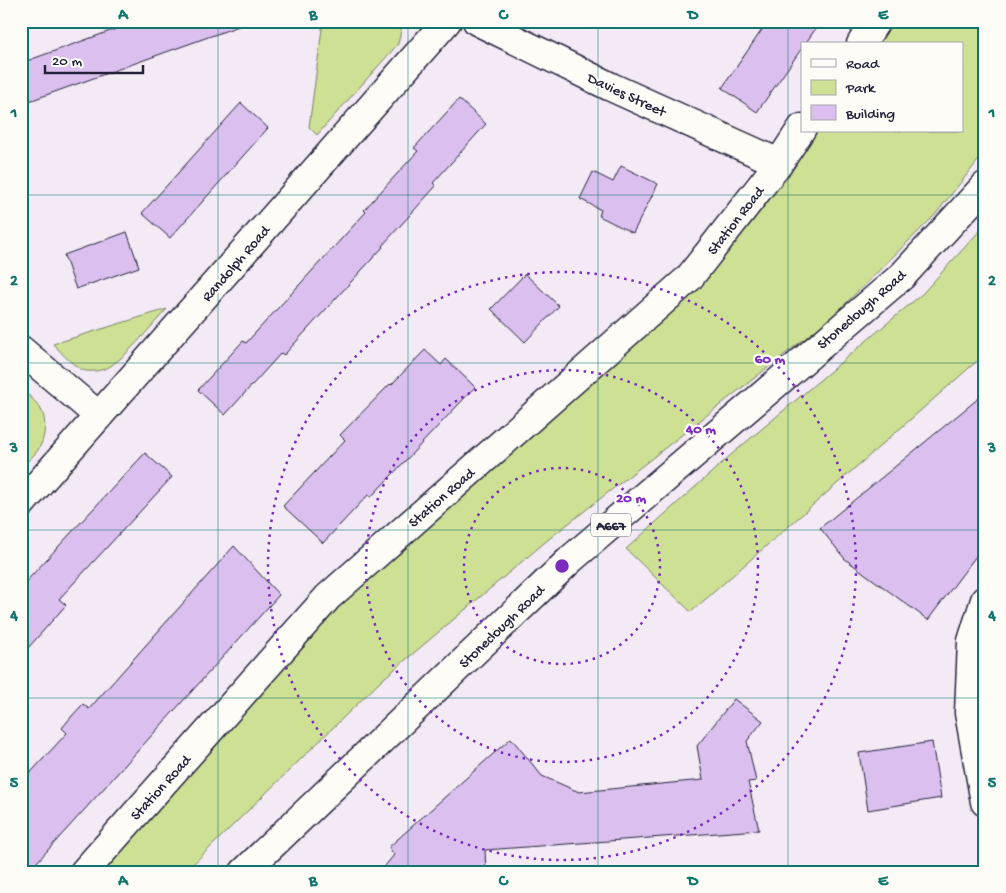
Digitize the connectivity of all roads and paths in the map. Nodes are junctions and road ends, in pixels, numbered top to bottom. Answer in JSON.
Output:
{"nodes":[{"id":1,"x":448,"y":21,"type":"edge"},
{"id":2,"x":477,"y":21,"type":"edge"},
{"id":3,"x":876,"y":21,"type":"edge"},
{"id":4,"x":862,"y":42,"type":"edge"},
{"id":5,"x":801,"y":130,"type":"edge"},
{"id":6,"x":779,"y":163,"type":"junction"},
{"id":7,"x":985,"y":186,"type":"edge"},
{"id":8,"x":21,"y":350,"type":"edge"},
{"id":9,"x":99,"y":416,"type":"junction"},
{"id":10,"x":21,"y":504,"type":"edge"},
{"id":11,"x":985,"y":600,"type":"edge"},
{"id":12,"x":985,"y":802,"type":"edge"},
{"id":13,"x":84,"y":872,"type":"edge"},
{"id":14,"x":244,"y":872,"type":"edge"}],
"edges":[{"from":1,"to":9,"type":"street","name":"Randolph Road"},
{"from":2,"to":6,"type":"street","name":"Davies Street"},
{"from":3,"to":4,"type":"street"},
{"from":5,"to":6,"type":"street","name":"Station Road"},
{"from":6,"to":13,"type":"street","name":"Station Road"},
{"from":7,"to":14,"type":"street","name":"Stoneclough Road","number":"A667"},
{"from":8,"to":9,"type":"street"},
{"from":9,"to":10,"type":"street","name":"Randolph Road"},
{"from":11,"to":12,"type":"street"}]}
